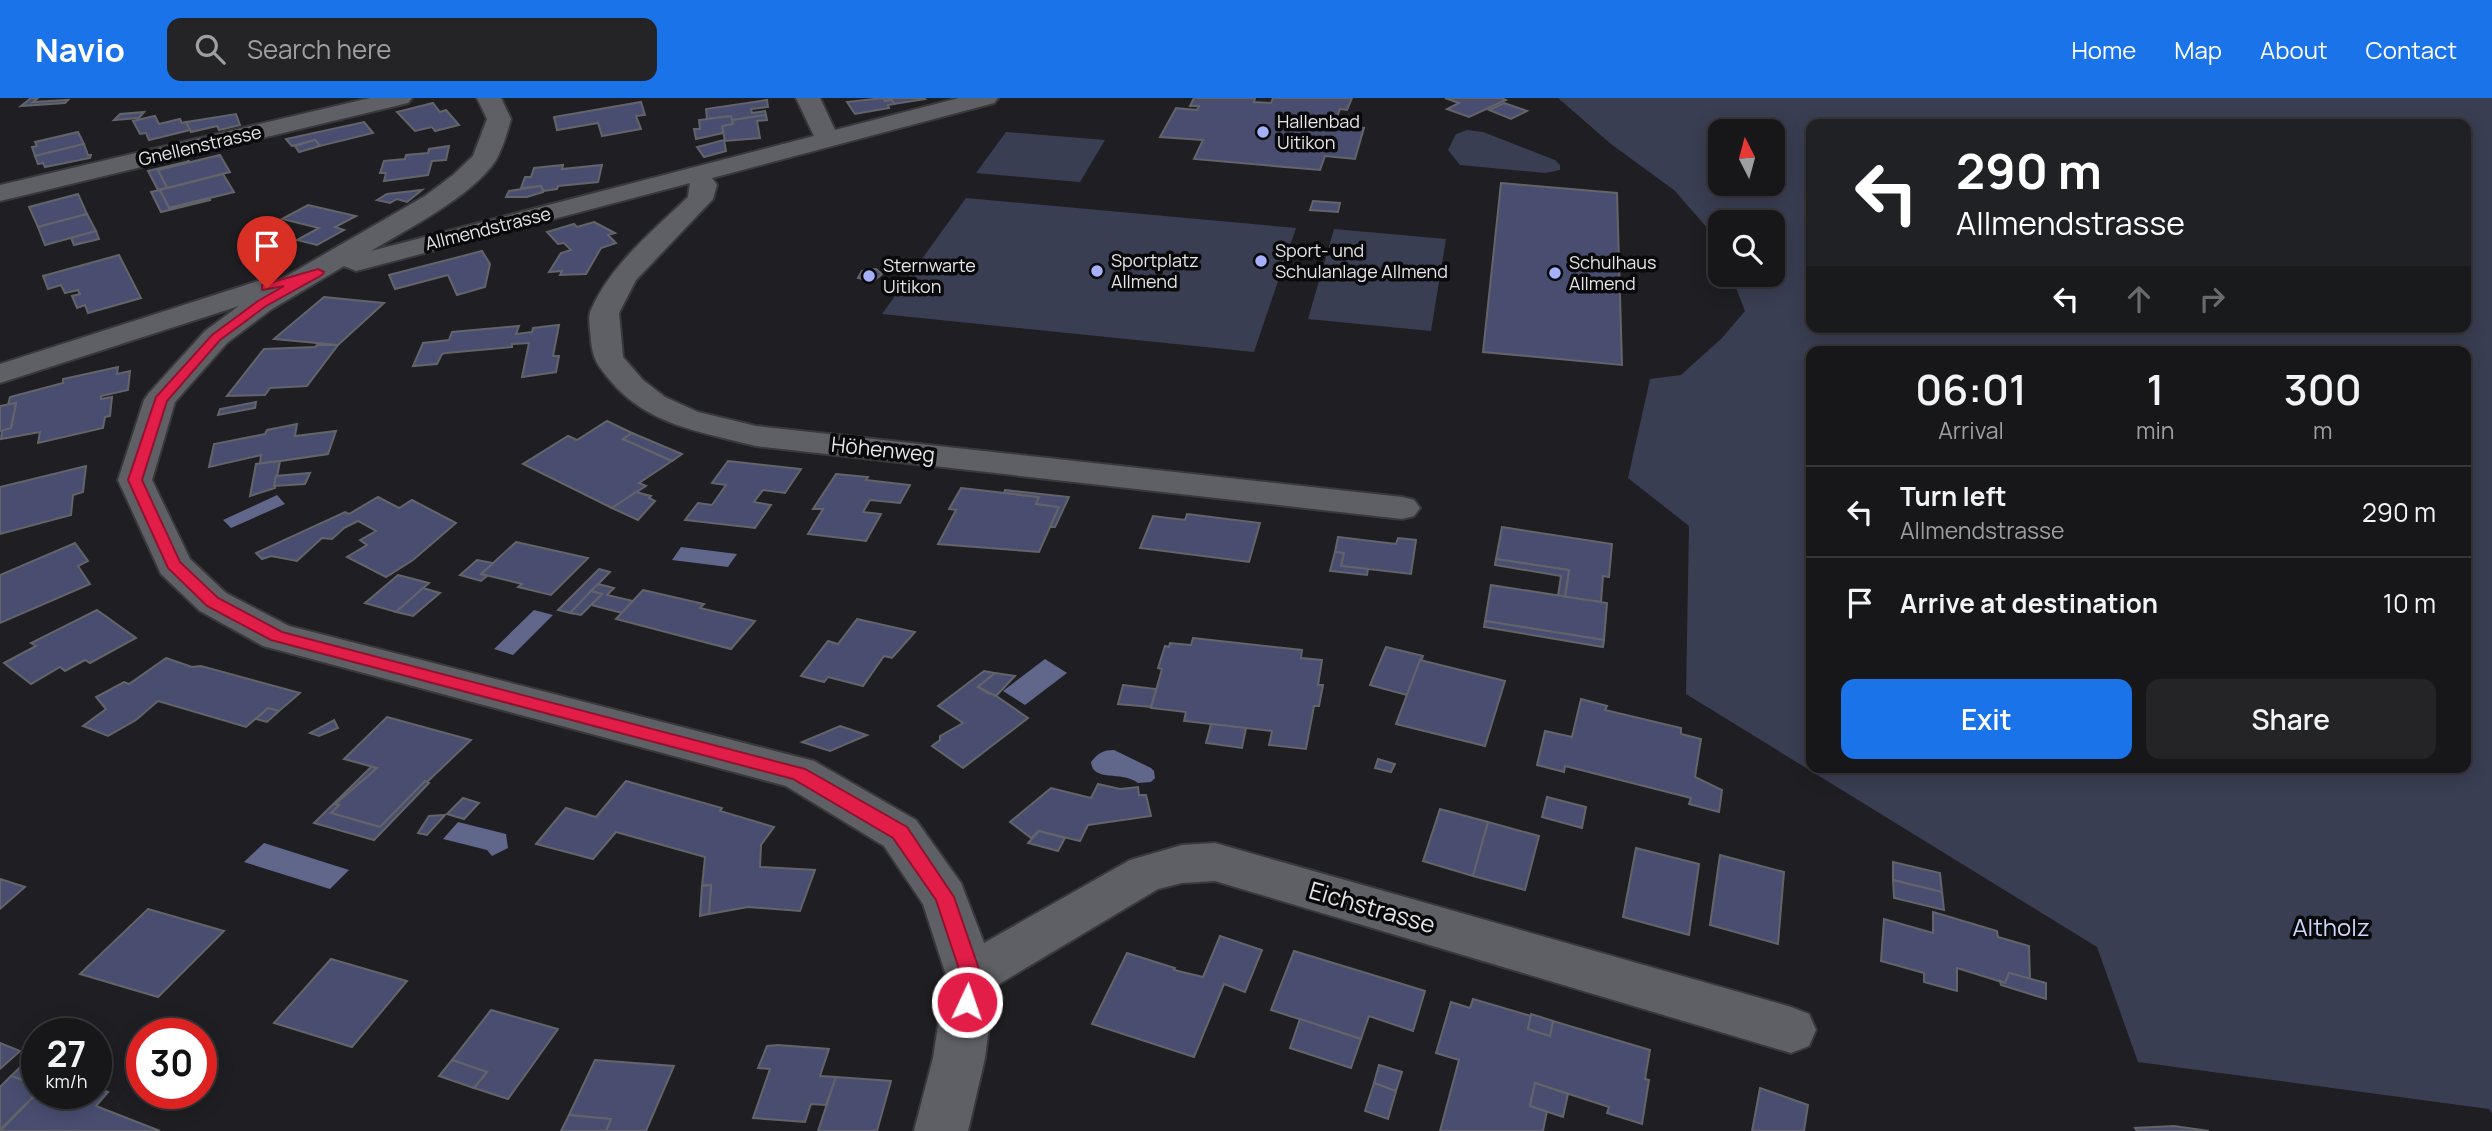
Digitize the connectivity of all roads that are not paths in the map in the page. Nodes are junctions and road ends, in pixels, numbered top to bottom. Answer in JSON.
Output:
{"nodes":[{"id":1,"x":400,"y":98,"type":"edge"},
{"id":2,"x":489,"y":98,"type":"edge"},
{"id":3,"x":808,"y":98,"type":"edge"},
{"id":4,"x":982,"y":98,"type":"edge"},
{"id":5,"x":830,"y":140,"type":"junction"},
{"id":6,"x":697,"y":175,"type":"junction"},
{"id":7,"x":0,"y":193,"type":"edge"},
{"id":8,"x":318,"y":272,"type":"junction"},
{"id":9,"x":0,"y":374,"type":"edge"},
{"id":10,"x":1402,"y":508,"type":"dead end"},
{"id":11,"x":971,"y":975,"type":"junction"},
{"id":12,"x":1791,"y":1030,"type":"dead end"},
{"id":13,"x":942,"y":1131,"type":"edge"}],
"edges":[{"from":1,"to":7,"type":"street","name":"Gnellenstrasse"},
{"from":2,"to":8,"type":"street"},
{"from":3,"to":5,"type":"street"},
{"from":4,"to":5,"type":"street","name":"Allmendstrasse"},
{"from":5,"to":6,"type":"street","name":"Allmendstrasse"},
{"from":6,"to":8,"type":"street","name":"Allmendstrasse"},
{"from":6,"to":10,"type":"street","name":"Höhenweg"},
{"from":8,"to":9,"type":"street","name":"Allmendstrasse"},
{"from":8,"to":11,"type":"street"},
{"from":11,"to":12,"type":"street","name":"Eichstrasse"},
{"from":11,"to":13,"type":"street"}]}
